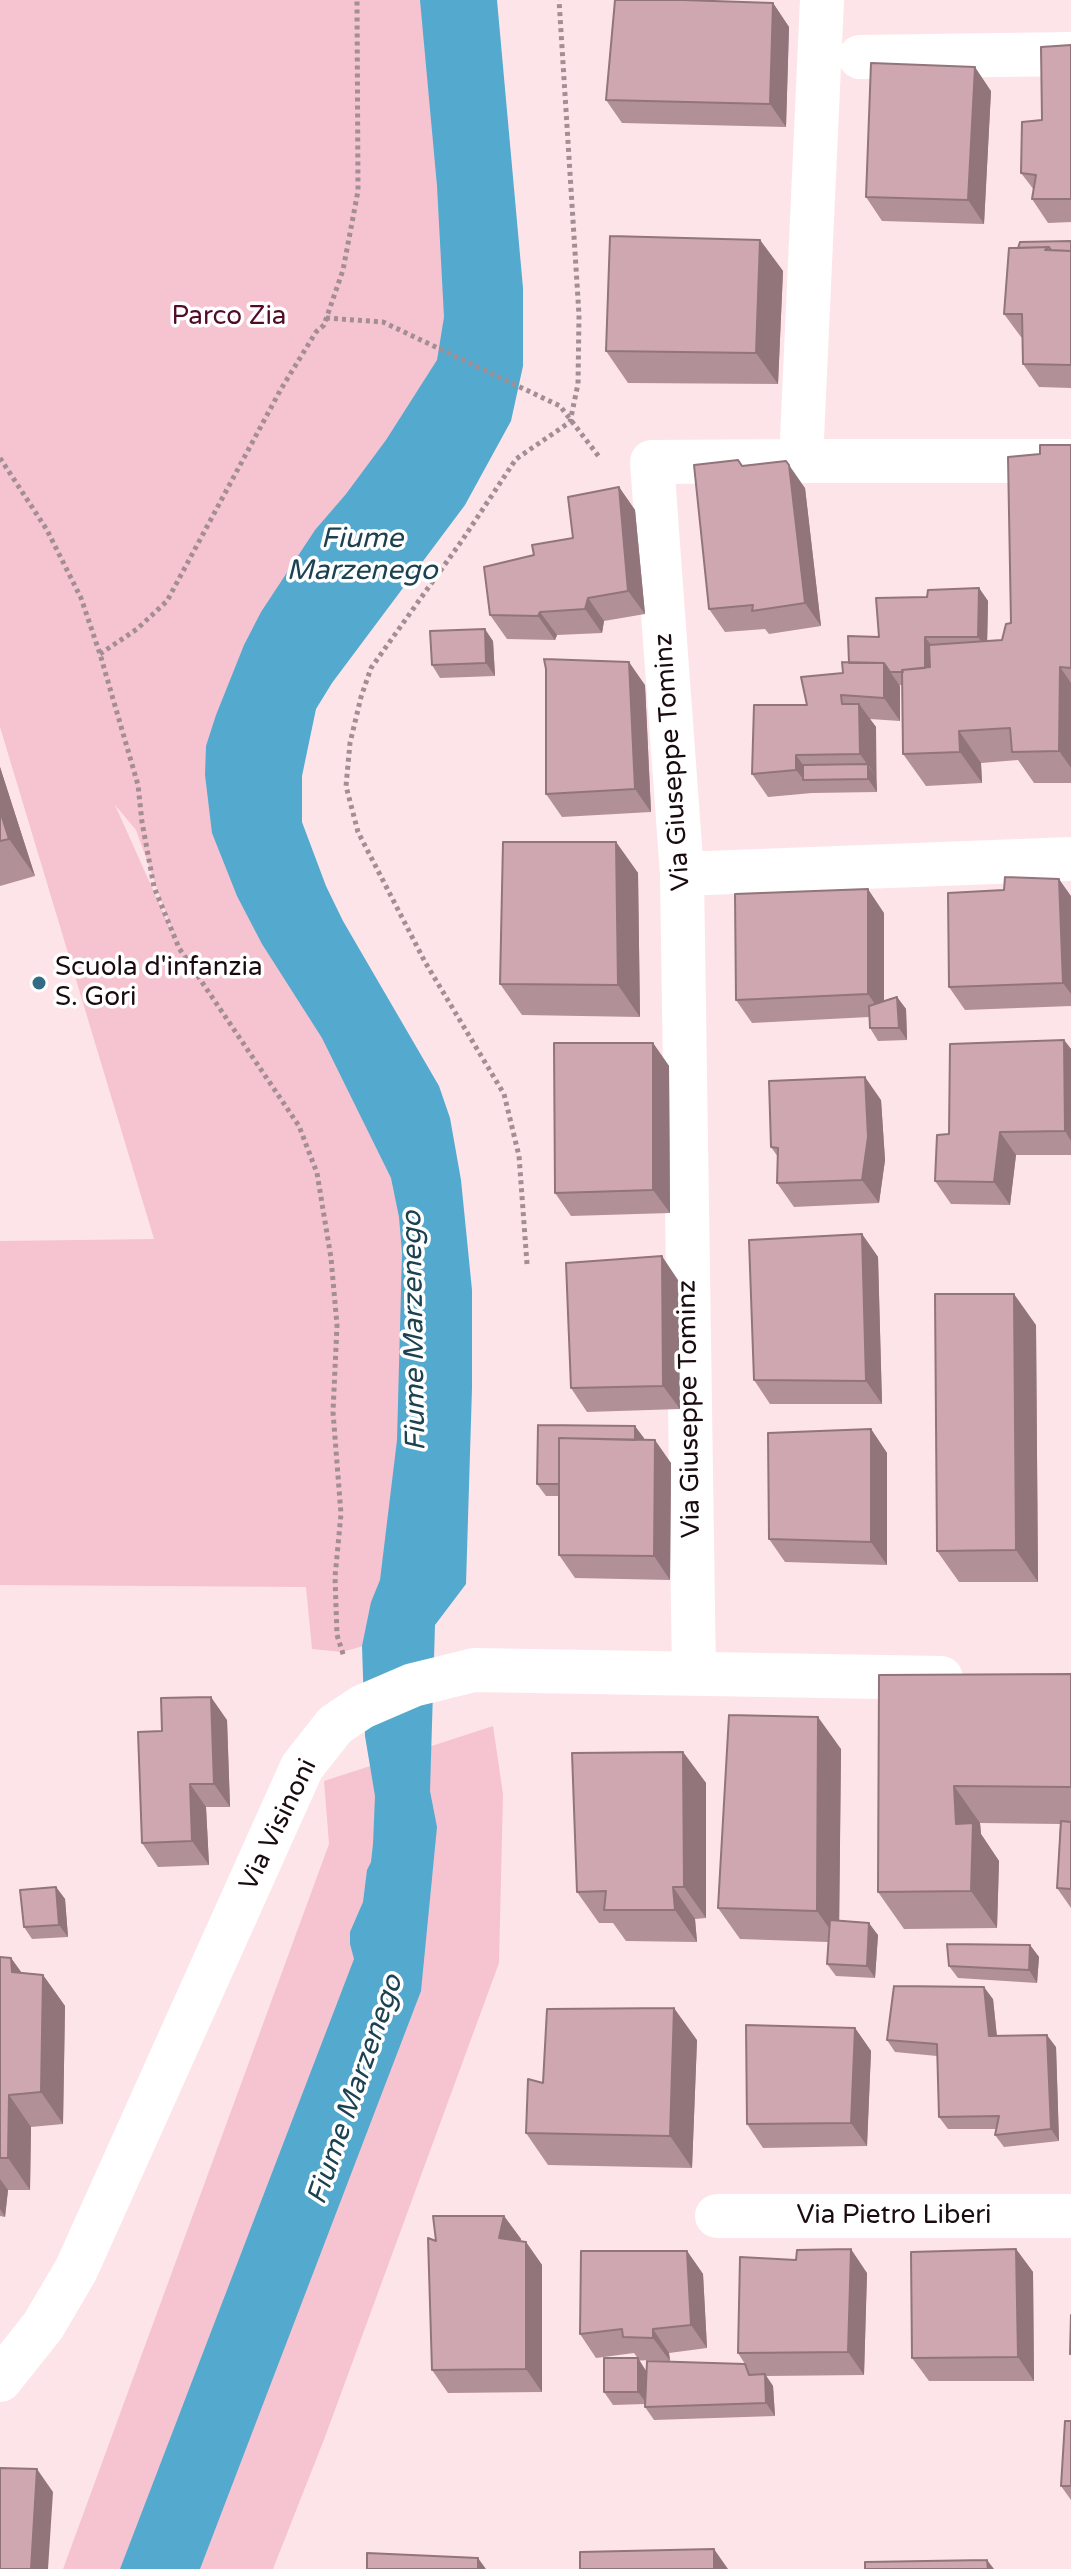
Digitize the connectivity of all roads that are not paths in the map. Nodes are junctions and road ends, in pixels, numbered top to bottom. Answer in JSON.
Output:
{"nodes":[{"id":1,"x":822,"y":0,"type":"edge"},
{"id":2,"x":1071,"y":54,"type":"edge"},
{"id":3,"x":860,"y":57,"type":"dead end"},
{"id":4,"x":801,"y":461,"type":"junction"},
{"id":5,"x":1071,"y":461,"type":"edge"},
{"id":6,"x":1071,"y":859,"type":"edge"},
{"id":7,"x":682,"y":874,"type":"junction"},
{"id":8,"x":694,"y":1673,"type":"junction"},
{"id":9,"x":977,"y":1679,"type":"edge"},
{"id":10,"x":717,"y":2216,"type":"dead end"},
{"id":11,"x":1071,"y":2216,"type":"edge"},
{"id":12,"x":0,"y":2380,"type":"edge"}],
"edges":[{"from":1,"to":4,"type":"street"},
{"from":2,"to":3,"type":"street"},
{"from":4,"to":5,"type":"street"},
{"from":4,"to":7,"type":"street","name":"Via Giuseppe Tominz"},
{"from":6,"to":7,"type":"street"},
{"from":7,"to":8,"type":"street","name":"Via Giuseppe Tominz"},
{"from":8,"to":9,"type":"street","name":"Via Visinoni"},
{"from":8,"to":12,"type":"street","name":"Via Visinoni"},
{"from":10,"to":11,"type":"street","name":"Via Pietro Liberi"}]}
